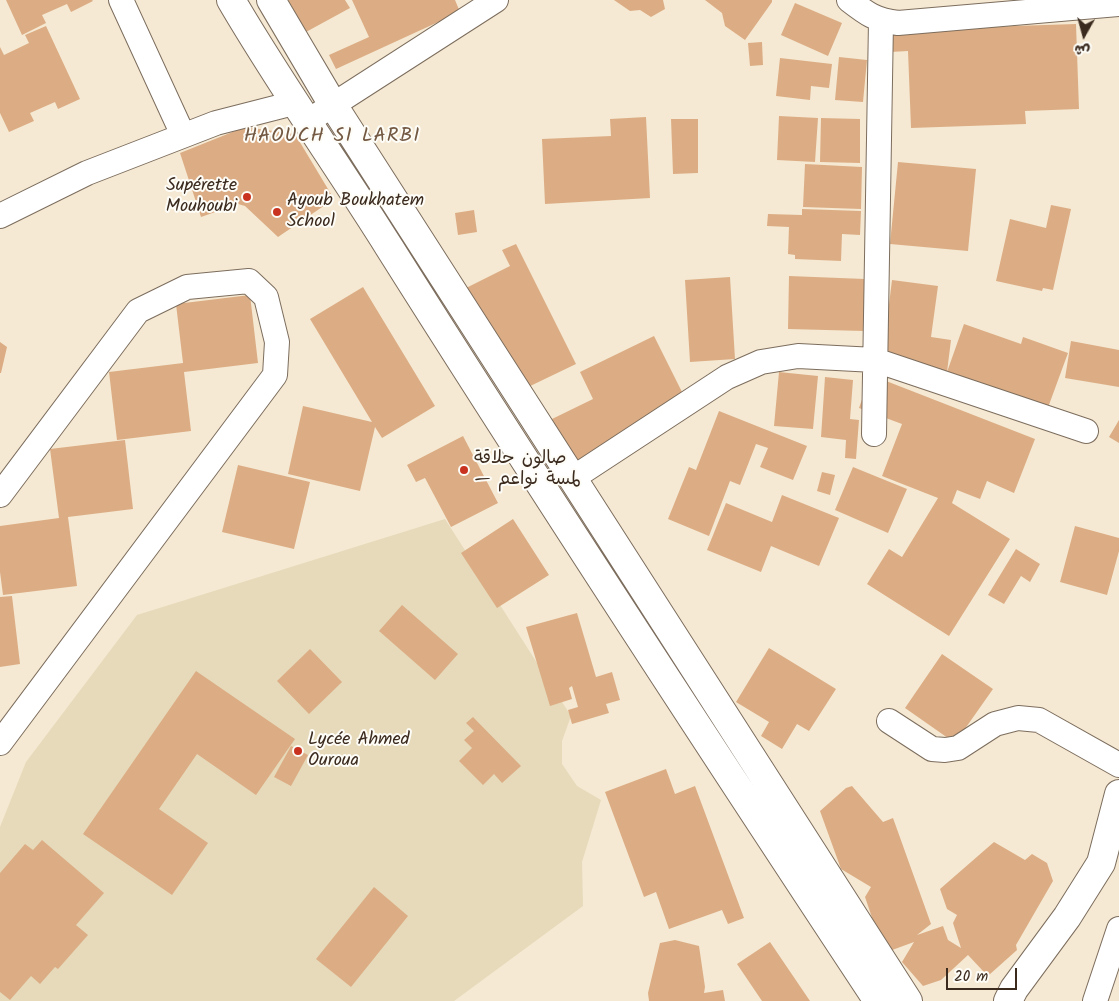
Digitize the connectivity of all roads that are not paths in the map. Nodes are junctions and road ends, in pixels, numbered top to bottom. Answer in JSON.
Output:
{"nodes":[{"id":1,"x":121,"y":0,"type":"edge"},
{"id":2,"x":231,"y":0,"type":"edge"},
{"id":3,"x":271,"y":0,"type":"edge"},
{"id":4,"x":849,"y":0,"type":"edge"},
{"id":5,"x":485,"y":3,"type":"edge"},
{"id":6,"x":1119,"y":4,"type":"edge"},
{"id":7,"x":881,"y":21,"type":"junction"},
{"id":8,"x":333,"y":105,"type":"junction"},
{"id":9,"x":301,"y":112,"type":"junction"},
{"id":10,"x":182,"y":135,"type":"junction"},
{"id":11,"x":0,"y":216,"type":"edge"},
{"id":12,"x":875,"y":360,"type":"junction"},
{"id":13,"x":1086,"y":431,"type":"dead end"},
{"id":14,"x":874,"y":434,"type":"dead end"},
{"id":15,"x":573,"y":478,"type":"junction"},
{"id":16,"x":0,"y":495,"type":"edge"},
{"id":17,"x":888,"y":721,"type":"dead end"},
{"id":18,"x":0,"y":743,"type":"edge"},
{"id":19,"x":1119,"y":765,"type":"edge"},
{"id":20,"x":1119,"y":794,"type":"edge"},
{"id":21,"x":1119,"y":929,"type":"edge"},
{"id":22,"x":1011,"y":995,"type":"edge"},
{"id":23,"x":878,"y":1001,"type":"edge"},
{"id":24,"x":908,"y":1001,"type":"edge"},
{"id":25,"x":987,"y":1001,"type":"edge"},
{"id":26,"x":1095,"y":1001,"type":"edge"}],
"edges":[{"from":1,"to":10,"type":"street"},
{"from":2,"to":9,"type":"street"},
{"from":3,"to":8,"type":"street"},
{"from":4,"to":7,"type":"street"},
{"from":5,"to":8,"type":"street"},
{"from":6,"to":7,"type":"street"},
{"from":7,"to":12,"type":"street"},
{"from":8,"to":9,"type":"street"},
{"from":8,"to":15,"type":"street"},
{"from":9,"to":10,"type":"street"},
{"from":9,"to":23,"type":"street"},
{"from":10,"to":11,"type":"street"},
{"from":12,"to":13,"type":"street"},
{"from":12,"to":14,"type":"street"},
{"from":12,"to":15,"type":"street"},
{"from":15,"to":24,"type":"street"},
{"from":16,"to":18,"type":"street"},
{"from":17,"to":19,"type":"street"},
{"from":20,"to":22,"type":"street"},
{"from":21,"to":26,"type":"street"},
{"from":22,"to":25,"type":"street"}]}
